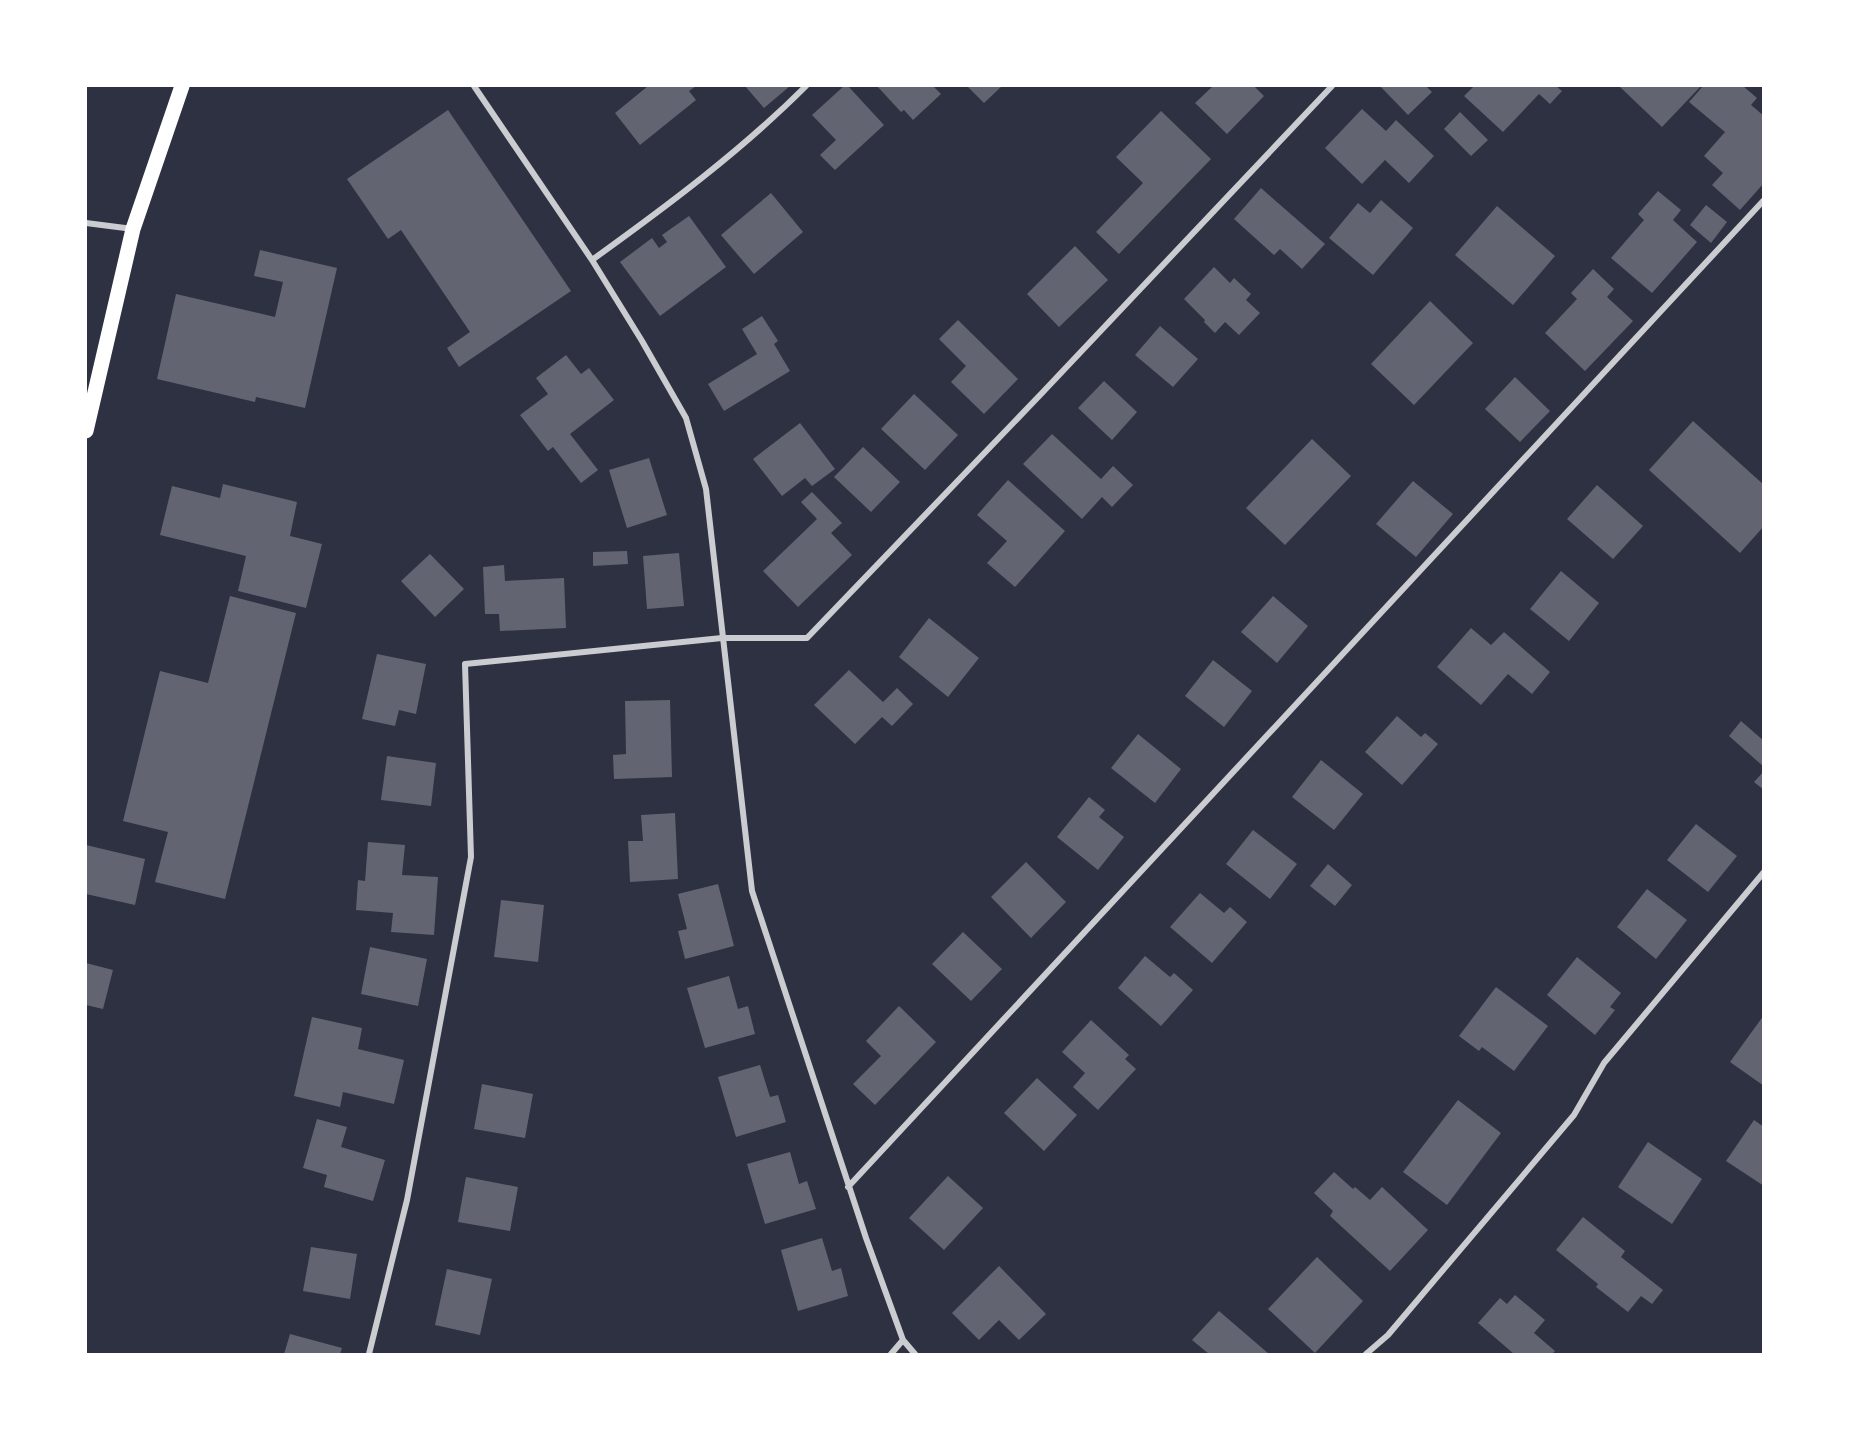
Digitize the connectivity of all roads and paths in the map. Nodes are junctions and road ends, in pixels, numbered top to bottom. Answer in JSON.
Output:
{"nodes":[{"id":1,"x":182,"y":86,"type":"edge"},
{"id":2,"x":474,"y":86,"type":"edge"},
{"id":3,"x":806,"y":86,"type":"edge"},
{"id":4,"x":1332,"y":86,"type":"edge"},
{"id":5,"x":1764,"y":200,"type":"edge"},
{"id":6,"x":86,"y":223,"type":"edge"},
{"id":7,"x":133,"y":230,"type":"junction"},
{"id":8,"x":592,"y":260,"type":"junction"},
{"id":9,"x":86,"y":431,"type":"edge"},
{"id":10,"x":722,"y":638,"type":"junction"},
{"id":11,"x":1764,"y":872,"type":"edge"},
{"id":12,"x":848,"y":1187,"type":"junction"},
{"id":13,"x":903,"y":1340,"type":"junction"},
{"id":14,"x":369,"y":1354,"type":"edge"},
{"id":15,"x":891,"y":1354,"type":"edge"},
{"id":16,"x":915,"y":1354,"type":"edge"},
{"id":17,"x":1366,"y":1354,"type":"edge"}],
"edges":[{"from":1,"to":7,"type":"main road"},
{"from":2,"to":8,"type":"street"},
{"from":3,"to":8,"type":"street"},
{"from":4,"to":10,"type":"street"},
{"from":5,"to":12,"type":"street"},
{"from":6,"to":7,"type":"street"},
{"from":7,"to":9,"type":"main road"},
{"from":8,"to":10,"type":"street"},
{"from":10,"to":12,"type":"street"},
{"from":10,"to":14,"type":"street"},
{"from":11,"to":17,"type":"street"},
{"from":12,"to":13,"type":"street"},
{"from":13,"to":15,"type":"street"},
{"from":13,"to":16,"type":"street"}]}
